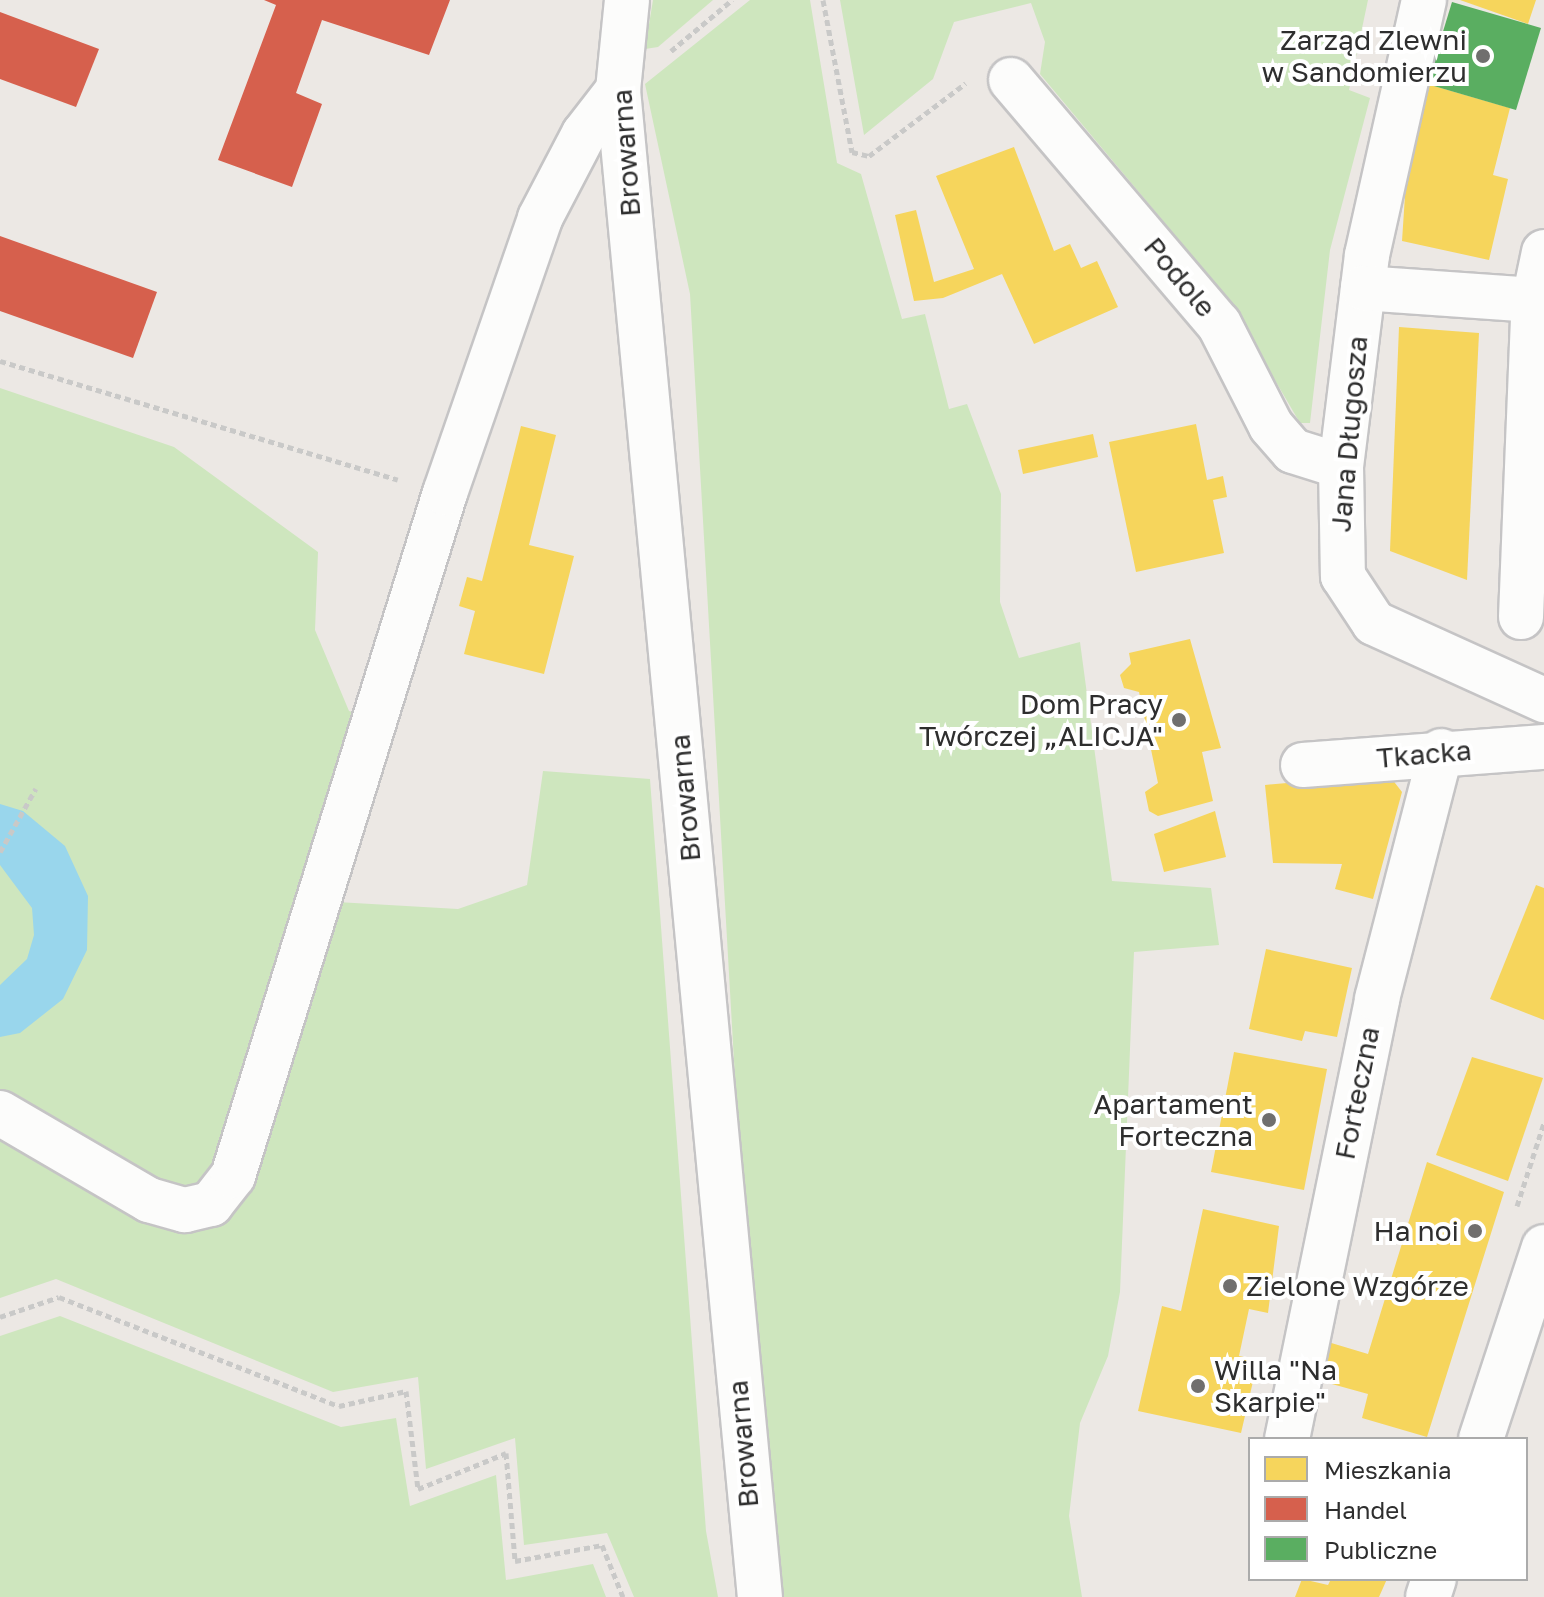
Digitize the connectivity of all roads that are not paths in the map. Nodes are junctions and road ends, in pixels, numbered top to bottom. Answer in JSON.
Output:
{"nodes":[{"id":1,"x":627,"y":0,"type":"edge"},
{"id":2,"x":1424,"y":0,"type":"edge"},
{"id":3,"x":1011,"y":80,"type":"dead end"},
{"id":4,"x":618,"y":90,"type":"junction"},
{"id":5,"x":1544,"y":252,"type":"edge"},
{"id":6,"x":1363,"y":288,"type":"junction"},
{"id":7,"x":1534,"y":300,"type":"junction"},
{"id":8,"x":1341,"y":466,"type":"junction"},
{"id":9,"x":1521,"y":617,"type":"dead end"},
{"id":10,"x":1544,"y":700,"type":"edge"},
{"id":11,"x":1544,"y":747,"type":"edge"},
{"id":12,"x":1441,"y":751,"type":"junction"},
{"id":13,"x":1303,"y":765,"type":"dead end"},
{"id":14,"x":0,"y":1113,"type":"edge"},
{"id":15,"x":1544,"y":1247,"type":"edge"},
{"id":16,"x":1287,"y":1437,"type":"edge"},
{"id":17,"x":1482,"y":1437,"type":"edge"},
{"id":18,"x":760,"y":1597,"type":"edge"}],
"edges":[{"from":1,"to":4,"type":"street","name":"Browarna"},
{"from":2,"to":6,"type":"street","name":"Jana Długosza"},
{"from":3,"to":8,"type":"street","name":"Podole"},
{"from":4,"to":14,"type":"street"},
{"from":4,"to":18,"type":"street","name":"Browarna"},
{"from":5,"to":7,"type":"street"},
{"from":6,"to":7,"type":"street"},
{"from":6,"to":8,"type":"street","name":"Jana Długosza"},
{"from":7,"to":9,"type":"street"},
{"from":8,"to":10,"type":"street","name":"Jana Długosza"},
{"from":11,"to":12,"type":"street","name":"Tkacka"},
{"from":12,"to":13,"type":"street","name":"Tkacka"},
{"from":12,"to":16,"type":"street","name":"Forteczna"},
{"from":15,"to":17,"type":"street"}]}
